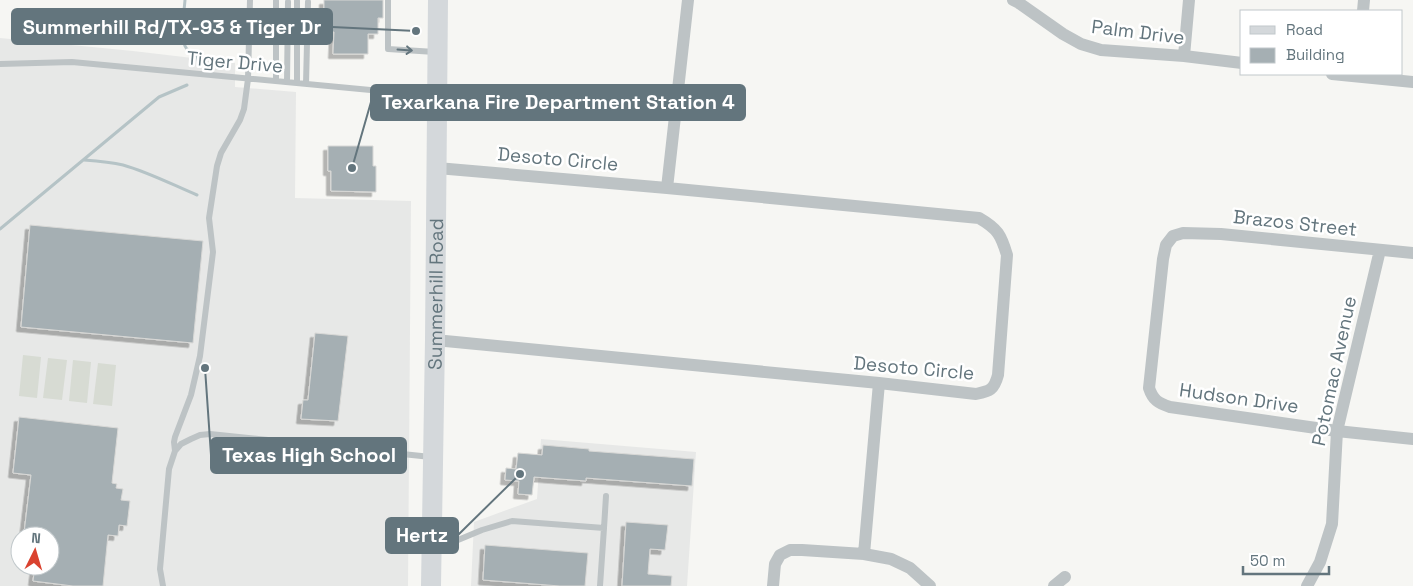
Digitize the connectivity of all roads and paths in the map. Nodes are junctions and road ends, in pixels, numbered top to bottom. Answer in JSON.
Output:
{"nodes":[{"id":1,"x":250,"y":0,"type":"edge"},
{"id":2,"x":388,"y":0,"type":"edge"},
{"id":3,"x":438,"y":0,"type":"edge"},
{"id":4,"x":688,"y":0,"type":"edge"},
{"id":5,"x":1013,"y":0,"type":"edge"},
{"id":6,"x":1189,"y":0,"type":"edge"},
{"id":7,"x":276,"y":1,"type":"dead end"},
{"id":8,"x":296,"y":1,"type":"dead end"},
{"id":9,"x":288,"y":2,"type":"dead end"},
{"id":10,"x":308,"y":2,"type":"dead end"},
{"id":11,"x":437,"y":52,"type":"junction"},
{"id":12,"x":1184,"y":56,"type":"junction"},
{"id":13,"x":1240,"y":63,"type":"edge"},
{"id":14,"x":0,"y":64,"type":"edge"},
{"id":15,"x":1357,"y":75,"type":"edge"},
{"id":16,"x":248,"y":78,"type":"junction"},
{"id":17,"x":276,"y":81,"type":"junction"},
{"id":18,"x":287,"y":82,"type":"junction"},
{"id":19,"x":1413,"y":82,"type":"edge"},
{"id":20,"x":297,"y":83,"type":"junction"},
{"id":21,"x":306,"y":84,"type":"junction"},
{"id":22,"x":438,"y":96,"type":"junction"},
{"id":23,"x":437,"y":168,"type":"junction"},
{"id":24,"x":667,"y":188,"type":"junction"},
{"id":25,"x":1380,"y":250,"type":"junction"},
{"id":26,"x":1413,"y":253,"type":"edge"},
{"id":27,"x":435,"y":340,"type":"junction"},
{"id":28,"x":879,"y":383,"type":"junction"},
{"id":29,"x":1152,"y":396,"type":"joint"},
{"id":30,"x":1337,"y":431,"type":"junction"},
{"id":31,"x":1413,"y":439,"type":"edge"},
{"id":32,"x":175,"y":451,"type":"junction"},
{"id":33,"x":433,"y":457,"type":"junction"},
{"id":34,"x":606,"y":496,"type":"dead end"},
{"id":35,"x":604,"y":528,"type":"junction"},
{"id":36,"x":431,"y":541,"type":"junction"},
{"id":37,"x":864,"y":554,"type":"junction"},
{"id":38,"x":1064,"y":577,"type":"dead end"},
{"id":39,"x":163,"y":586,"type":"edge"},
{"id":40,"x":431,"y":586,"type":"edge"},
{"id":41,"x":600,"y":586,"type":"edge"},
{"id":42,"x":772,"y":586,"type":"edge"},
{"id":43,"x":930,"y":586,"type":"edge"},
{"id":44,"x":1054,"y":586,"type":"edge"},
{"id":45,"x":1307,"y":586,"type":"edge"}],
"edges":[{"from":1,"to":16,"type":"lane"},
{"from":2,"to":11,"type":"lane","one_way":true},
{"from":3,"to":11,"type":"main road","name":"Summerhill Road"},
{"from":4,"to":24,"type":"street"},
{"from":5,"to":12,"type":"street","name":"Palm Drive"},
{"from":6,"to":12,"type":"street"},
{"from":7,"to":17,"type":"lane"},
{"from":8,"to":20,"type":"lane"},
{"from":9,"to":18,"type":"lane"},
{"from":10,"to":21,"type":"lane"},
{"from":11,"to":22,"type":"main road","name":"Summerhill Road"},
{"from":12,"to":13,"type":"street","name":"Palm Drive"},
{"from":14,"to":16,"type":"lane","name":"Tiger Drive"},
{"from":15,"to":19,"type":"street"},
{"from":16,"to":17,"type":"lane","name":"Tiger Drive"},
{"from":16,"to":32,"type":"lane"},
{"from":17,"to":18,"type":"lane","name":"Tiger Drive"},
{"from":18,"to":20,"type":"lane","name":"Tiger Drive"},
{"from":20,"to":21,"type":"lane","name":"Tiger Drive"},
{"from":21,"to":22,"type":"lane","name":"Tiger Drive"},
{"from":22,"to":23,"type":"main road","name":"Summerhill Road"},
{"from":23,"to":24,"type":"street","name":"Desoto Circle"},
{"from":23,"to":27,"type":"main road","name":"Summerhill Road"},
{"from":24,"to":28,"type":"street","name":"Desoto Circle"},
{"from":25,"to":26,"type":"street","name":"Brazos Street"},
{"from":25,"to":29,"type":"street","name":"Brazos Street"},
{"from":25,"to":30,"type":"street","name":"Potomac Avenue"},
{"from":27,"to":28,"type":"street","name":"Desoto Circle"},
{"from":27,"to":33,"type":"main road","name":"Summerhill Road"},
{"from":28,"to":37,"type":"street"},
{"from":29,"to":30,"type":"street","name":"Hudson Drive"},
{"from":30,"to":31,"type":"street","name":"Hudson Drive"},
{"from":30,"to":45,"type":"street","name":"Potomac Avenue"},
{"from":32,"to":33,"type":"lane"},
{"from":32,"to":39,"type":"lane"},
{"from":33,"to":36,"type":"main road","name":"Summerhill Road"},
{"from":34,"to":35,"type":"lane"},
{"from":35,"to":36,"type":"lane"},
{"from":35,"to":41,"type":"lane"},
{"from":36,"to":40,"type":"main road","name":"Summerhill Road"},
{"from":37,"to":42,"type":"street"},
{"from":37,"to":43,"type":"street"},
{"from":38,"to":44,"type":"street"}]}
